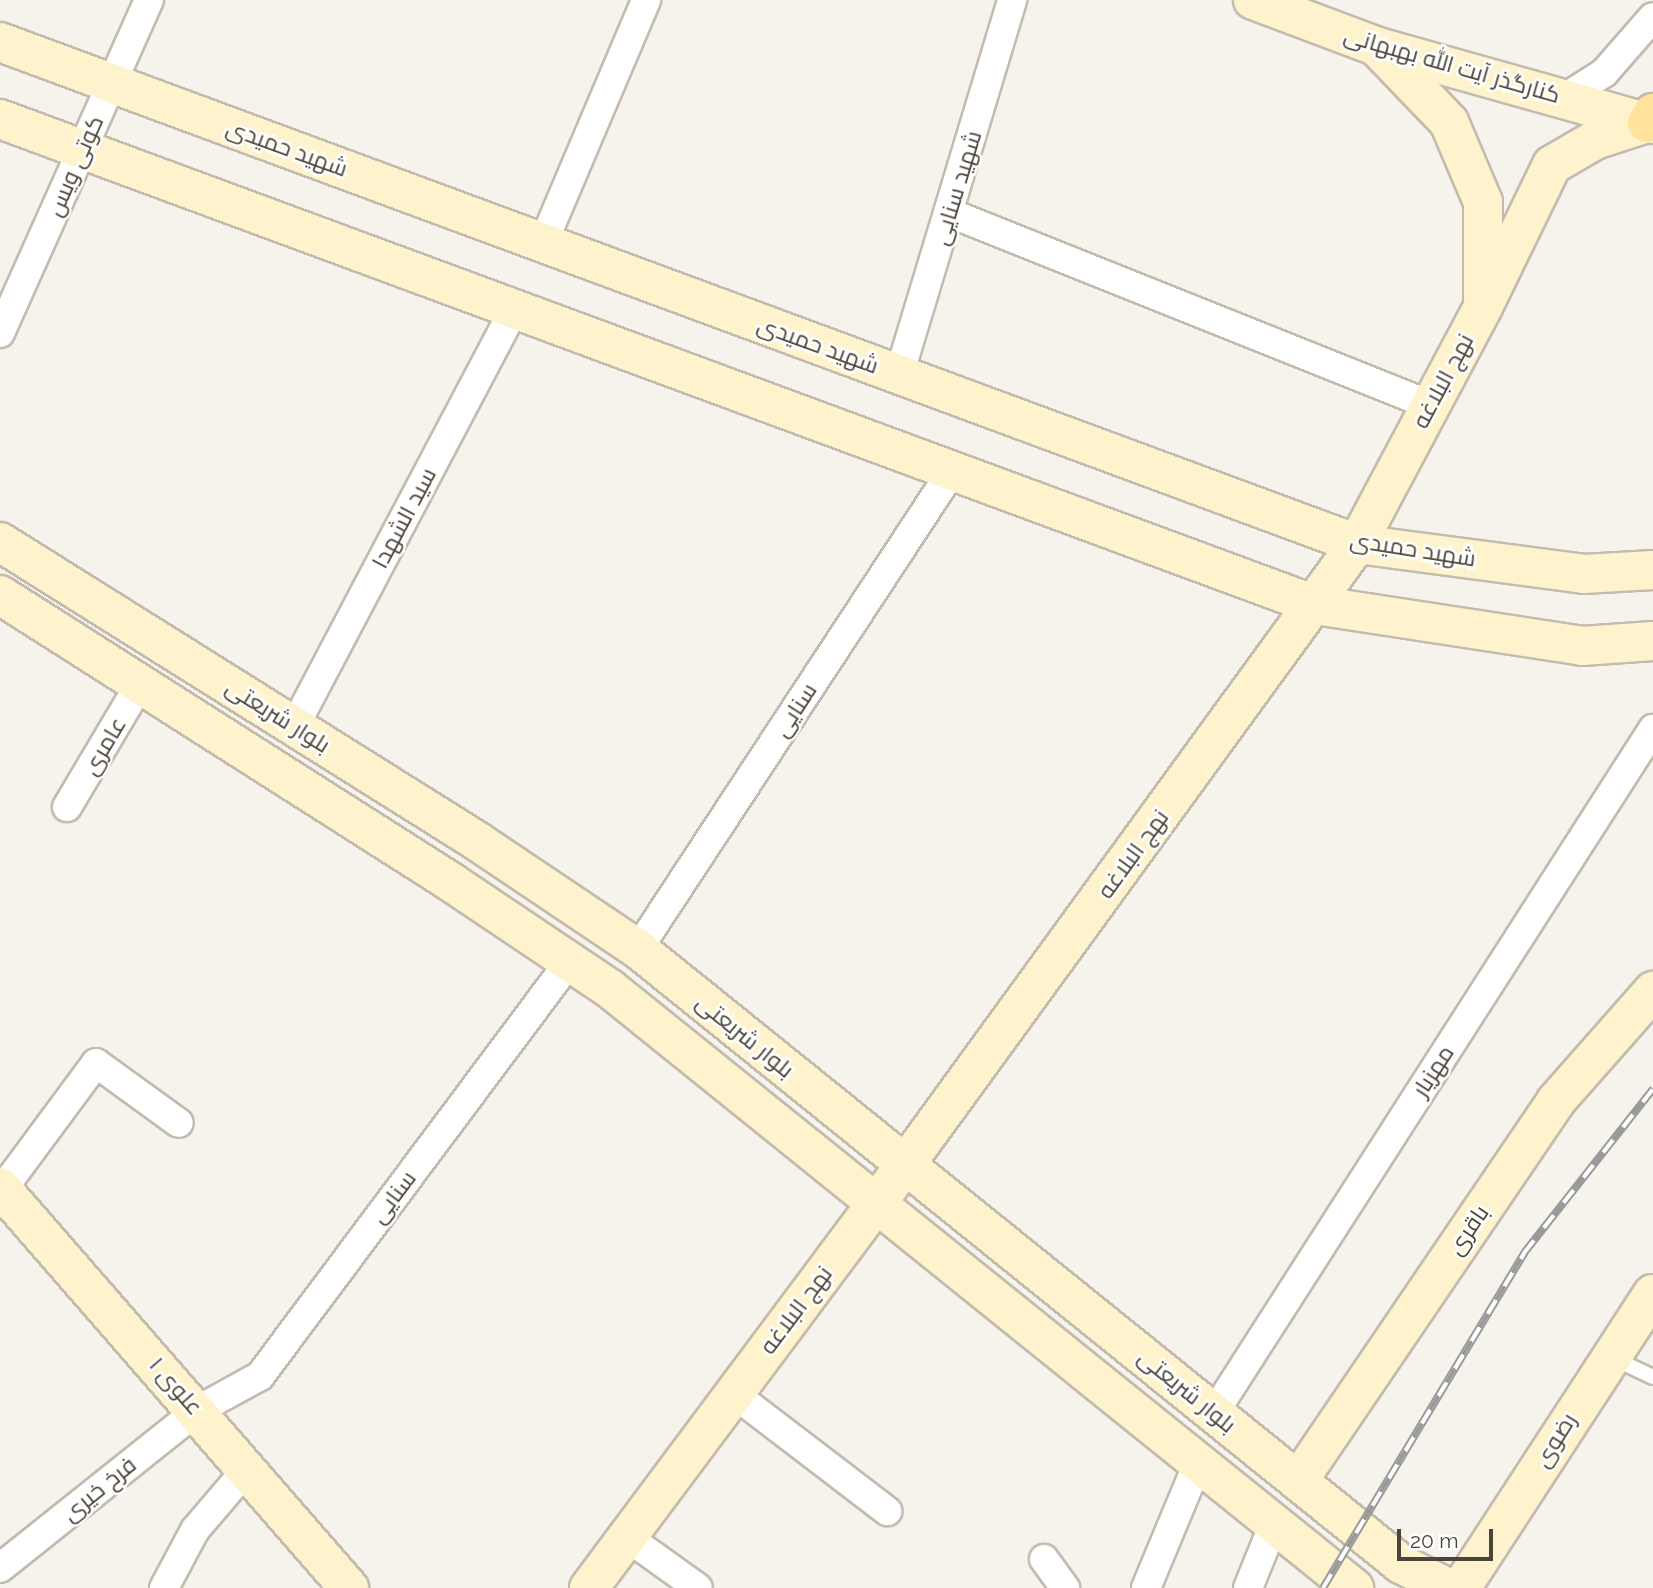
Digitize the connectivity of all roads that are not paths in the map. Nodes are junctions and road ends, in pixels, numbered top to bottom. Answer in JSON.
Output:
{"nodes":[{"id":1,"x":149,"y":0,"type":"edge"},
{"id":2,"x":646,"y":0,"type":"edge"},
{"id":3,"x":1012,"y":0,"type":"edge"},
{"id":4,"x":1253,"y":0,"type":"edge"},
{"id":5,"x":1315,"y":0,"type":"edge"},
{"id":6,"x":1653,"y":17,"type":"edge"},
{"id":7,"x":0,"y":42,"type":"edge"},
{"id":8,"x":1378,"y":47,"type":"junction"},
{"id":9,"x":112,"y":83,"type":"junction"},
{"id":10,"x":1566,"y":97,"type":"junction"},
{"id":11,"x":0,"y":119,"type":"edge"},
{"id":12,"x":1651,"y":120,"type":"edge"},
{"id":13,"x":83,"y":149,"type":"junction"},
{"id":14,"x":950,"y":213,"type":"junction"},
{"id":15,"x":544,"y":243,"type":"junction"},
{"id":16,"x":1483,"y":307,"type":"junction"},
{"id":17,"x":513,"y":309,"type":"junction"},
{"id":18,"x":0,"y":332,"type":"edge"},
{"id":19,"x":899,"y":374,"type":"junction"},
{"id":20,"x":1430,"y":405,"type":"junction"},
{"id":21,"x":953,"y":471,"type":"junction"},
{"id":22,"x":0,"y":542,"type":"edge"},
{"id":23,"x":1357,"y":544,"type":"junction"},
{"id":24,"x":1653,"y":570,"type":"edge"},
{"id":25,"x":0,"y":595,"type":"edge"},
{"id":26,"x":1315,"y":606,"type":"junction"},
{"id":27,"x":1653,"y":641,"type":"edge"},
{"id":28,"x":140,"y":684,"type":"junction"},
{"id":29,"x":294,"y":727,"type":"junction"},
{"id":30,"x":1653,"y":729,"type":"edge"},
{"id":31,"x":67,"y":807,"type":"dead end"},
{"id":32,"x":638,"y":949,"type":"junction"},
{"id":33,"x":570,"y":961,"type":"junction"},
{"id":34,"x":1653,"y":991,"type":"edge"},
{"id":35,"x":179,"y":1123,"type":"dead end"},
{"id":36,"x":905,"y":1165,"type":"junction"},
{"id":37,"x":1,"y":1188,"type":"edge"},
{"id":38,"x":877,"y":1203,"type":"junction"},
{"id":39,"x":1653,"y":1294,"type":"edge"},
{"id":40,"x":1608,"y":1356,"type":"junction"},
{"id":41,"x":1653,"y":1377,"type":"edge"},
{"id":42,"x":734,"y":1394,"type":"junction"},
{"id":43,"x":198,"y":1410,"type":"junction"},
{"id":44,"x":1214,"y":1413,"type":"junction"},
{"id":45,"x":1198,"y":1463,"type":"junction"},
{"id":46,"x":247,"y":1469,"type":"junction"},
{"id":47,"x":1298,"y":1481,"type":"junction"},
{"id":48,"x":887,"y":1511,"type":"dead end"},
{"id":49,"x":1274,"y":1524,"type":"junction"},
{"id":50,"x":627,"y":1537,"type":"junction"},
{"id":51,"x":1044,"y":1559,"type":"dead end"},
{"id":52,"x":0,"y":1568,"type":"edge"},
{"id":53,"x":164,"y":1588,"type":"edge"},
{"id":54,"x":349,"y":1588,"type":"edge"},
{"id":55,"x":589,"y":1588,"type":"edge"},
{"id":56,"x":698,"y":1588,"type":"edge"},
{"id":57,"x":1066,"y":1588,"type":"edge"},
{"id":58,"x":1146,"y":1588,"type":"edge"},
{"id":59,"x":1248,"y":1588,"type":"edge"},
{"id":60,"x":1354,"y":1588,"type":"edge"},
{"id":61,"x":1448,"y":1588,"type":"edge"},
{"id":62,"x":1461,"y":1588,"type":"edge"}],
"edges":[{"from":1,"to":9,"type":"street","name":"کوتی ویس"},
{"from":2,"to":15,"type":"street"},
{"from":3,"to":14,"type":"street","name":"شهید سنایی"},
{"from":4,"to":8,"type":"main road","name":"کنارگذر آیت الله بهبهانی"},
{"from":5,"to":8,"type":"main road"},
{"from":6,"to":10,"type":"street"},
{"from":7,"to":9,"type":"main road","name":"شهید حمیدی"},
{"from":8,"to":10,"type":"main road","name":"کنارگذر آیت الله بهبهانی"},
{"from":8,"to":16,"type":"main road"},
{"from":9,"to":13,"type":"street","name":"کوتی ویس"},
{"from":9,"to":15,"type":"main road","name":"شهید حمیدی"},
{"from":10,"to":12,"type":"main road","name":"کنارگذر آیت الله بهبهانی"},
{"from":11,"to":13,"type":"main road"},
{"from":12,"to":16,"type":"main road","name":"نهج البلاغه"},
{"from":13,"to":17,"type":"main road"},
{"from":13,"to":18,"type":"street","name":"کوتی ویس"},
{"from":14,"to":19,"type":"street","name":"شهید سنایی"},
{"from":14,"to":20,"type":"street"},
{"from":15,"to":19,"type":"main road","name":"شهید حمیدی"},
{"from":16,"to":20,"type":"main road","name":"نهج البلاغه"},
{"from":17,"to":21,"type":"main road"},
{"from":17,"to":29,"type":"street","name":"سید الشهدا"},
{"from":19,"to":23,"type":"main road","name":"شهید حمیدی"},
{"from":20,"to":23,"type":"main road","name":"نهج البلاغه"},
{"from":21,"to":26,"type":"main road"},
{"from":21,"to":32,"type":"street","name":"سنایی"},
{"from":22,"to":29,"type":"main road","name":"بلوار شریعتی"},
{"from":23,"to":24,"type":"main road","name":"شهید حمیدی"},
{"from":23,"to":26,"type":"main road","name":"نهج البلاغه"},
{"from":25,"to":28,"type":"main road","name":"بلوار شریعتی"},
{"from":26,"to":27,"type":"main road"},
{"from":26,"to":36,"type":"main road","name":"نهج البلاغه"},
{"from":28,"to":31,"type":"street","name":"عامری"},
{"from":28,"to":33,"type":"main road","name":"بلوار شریعتی"},
{"from":29,"to":32,"type":"main road","name":"بلوار شریعتی"},
{"from":30,"to":44,"type":"street","name":"مهزیار"},
{"from":32,"to":36,"type":"main road","name":"بلوار شریعتی"},
{"from":33,"to":38,"type":"main road","name":"بلوار شریعتی"},
{"from":33,"to":43,"type":"street","name":"سنایی"},
{"from":34,"to":47,"type":"main road","name":"باقری"},
{"from":35,"to":37,"type":"street"},
{"from":36,"to":38,"type":"main road","name":"نهج البلاغه"},
{"from":36,"to":44,"type":"main road","name":"بلوار شریعتی"},
{"from":37,"to":43,"type":"main road","name":"علوی ۱"},
{"from":38,"to":42,"type":"main road","name":"نهج البلاغه"},
{"from":38,"to":45,"type":"main road","name":"بلوار شریعتی"},
{"from":39,"to":40,"type":"main road","name":"رضوی"},
{"from":40,"to":41,"type":"lane"},
{"from":40,"to":62,"type":"main road","name":"رضوی"},
{"from":42,"to":48,"type":"street"},
{"from":42,"to":50,"type":"main road","name":"نهج البلاغه"},
{"from":43,"to":46,"type":"main road","name":"علوی ۱"},
{"from":43,"to":52,"type":"street","name":"فرخ خیری"},
{"from":44,"to":47,"type":"main road","name":"بلوار شریعتی"},
{"from":45,"to":49,"type":"main road","name":"بلوار شریعتی"},
{"from":45,"to":58,"type":"street"},
{"from":46,"to":53,"type":"street"},
{"from":46,"to":54,"type":"main road","name":"علوی ۱"},
{"from":47,"to":61,"type":"main road","name":"بلوار شریعتی"},
{"from":49,"to":59,"type":"street"},
{"from":49,"to":60,"type":"main road","name":"بلوار شریعتی"},
{"from":50,"to":55,"type":"main road","name":"نهج البلاغه"},
{"from":50,"to":56,"type":"street"},
{"from":51,"to":57,"type":"street"}]}
